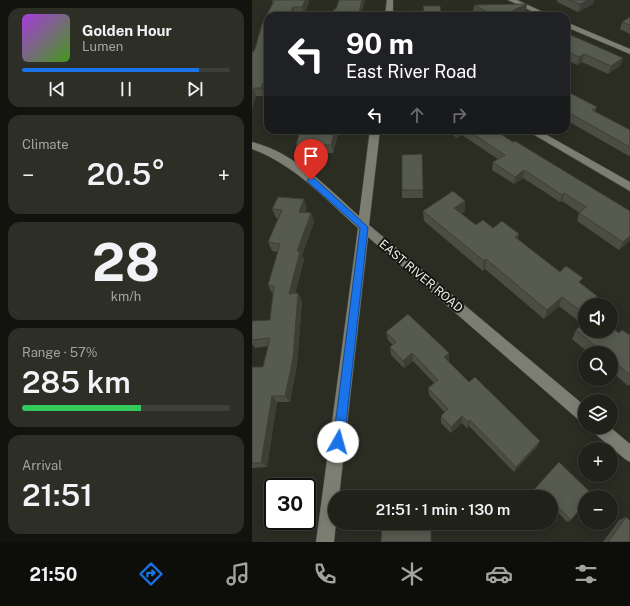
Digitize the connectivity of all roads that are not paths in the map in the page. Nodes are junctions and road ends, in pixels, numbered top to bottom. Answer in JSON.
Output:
{"nodes":[{"id":1,"x":390,"y":0,"type":"edge"},
{"id":2,"x":511,"y":0,"type":"edge"},
{"id":3,"x":388,"y":12,"type":"edge"},
{"id":4,"x":539,"y":12,"type":"edge"},
{"id":5,"x":570,"y":26,"type":"edge"},
{"id":6,"x":630,"y":52,"type":"edge"},
{"id":7,"x":375,"y":134,"type":"edge"},
{"id":8,"x":538,"y":134,"type":"edge"},
{"id":9,"x":252,"y":145,"type":"edge"},
{"id":10,"x":630,"y":187,"type":"edge"},
{"id":11,"x":364,"y":227,"type":"junction"},
{"id":12,"x":578,"y":410,"type":"edge"},
{"id":13,"x":606,"y":434,"type":"edge"},
{"id":14,"x":630,"y":454,"type":"edge"},
{"id":15,"x":325,"y":542,"type":"edge"}],
"edges":[{"from":1,"to":3,"type":"street"},
{"from":2,"to":4,"type":"street"},
{"from":5,"to":6,"type":"street"},
{"from":7,"to":11,"type":"street"},
{"from":8,"to":10,"type":"street"},
{"from":9,"to":11,"type":"street","name":"EAST RIVER ROAD"},
{"from":11,"to":12,"type":"street","name":"EAST RIVER ROAD"},
{"from":11,"to":15,"type":"street"},
{"from":13,"to":14,"type":"street"}]}
